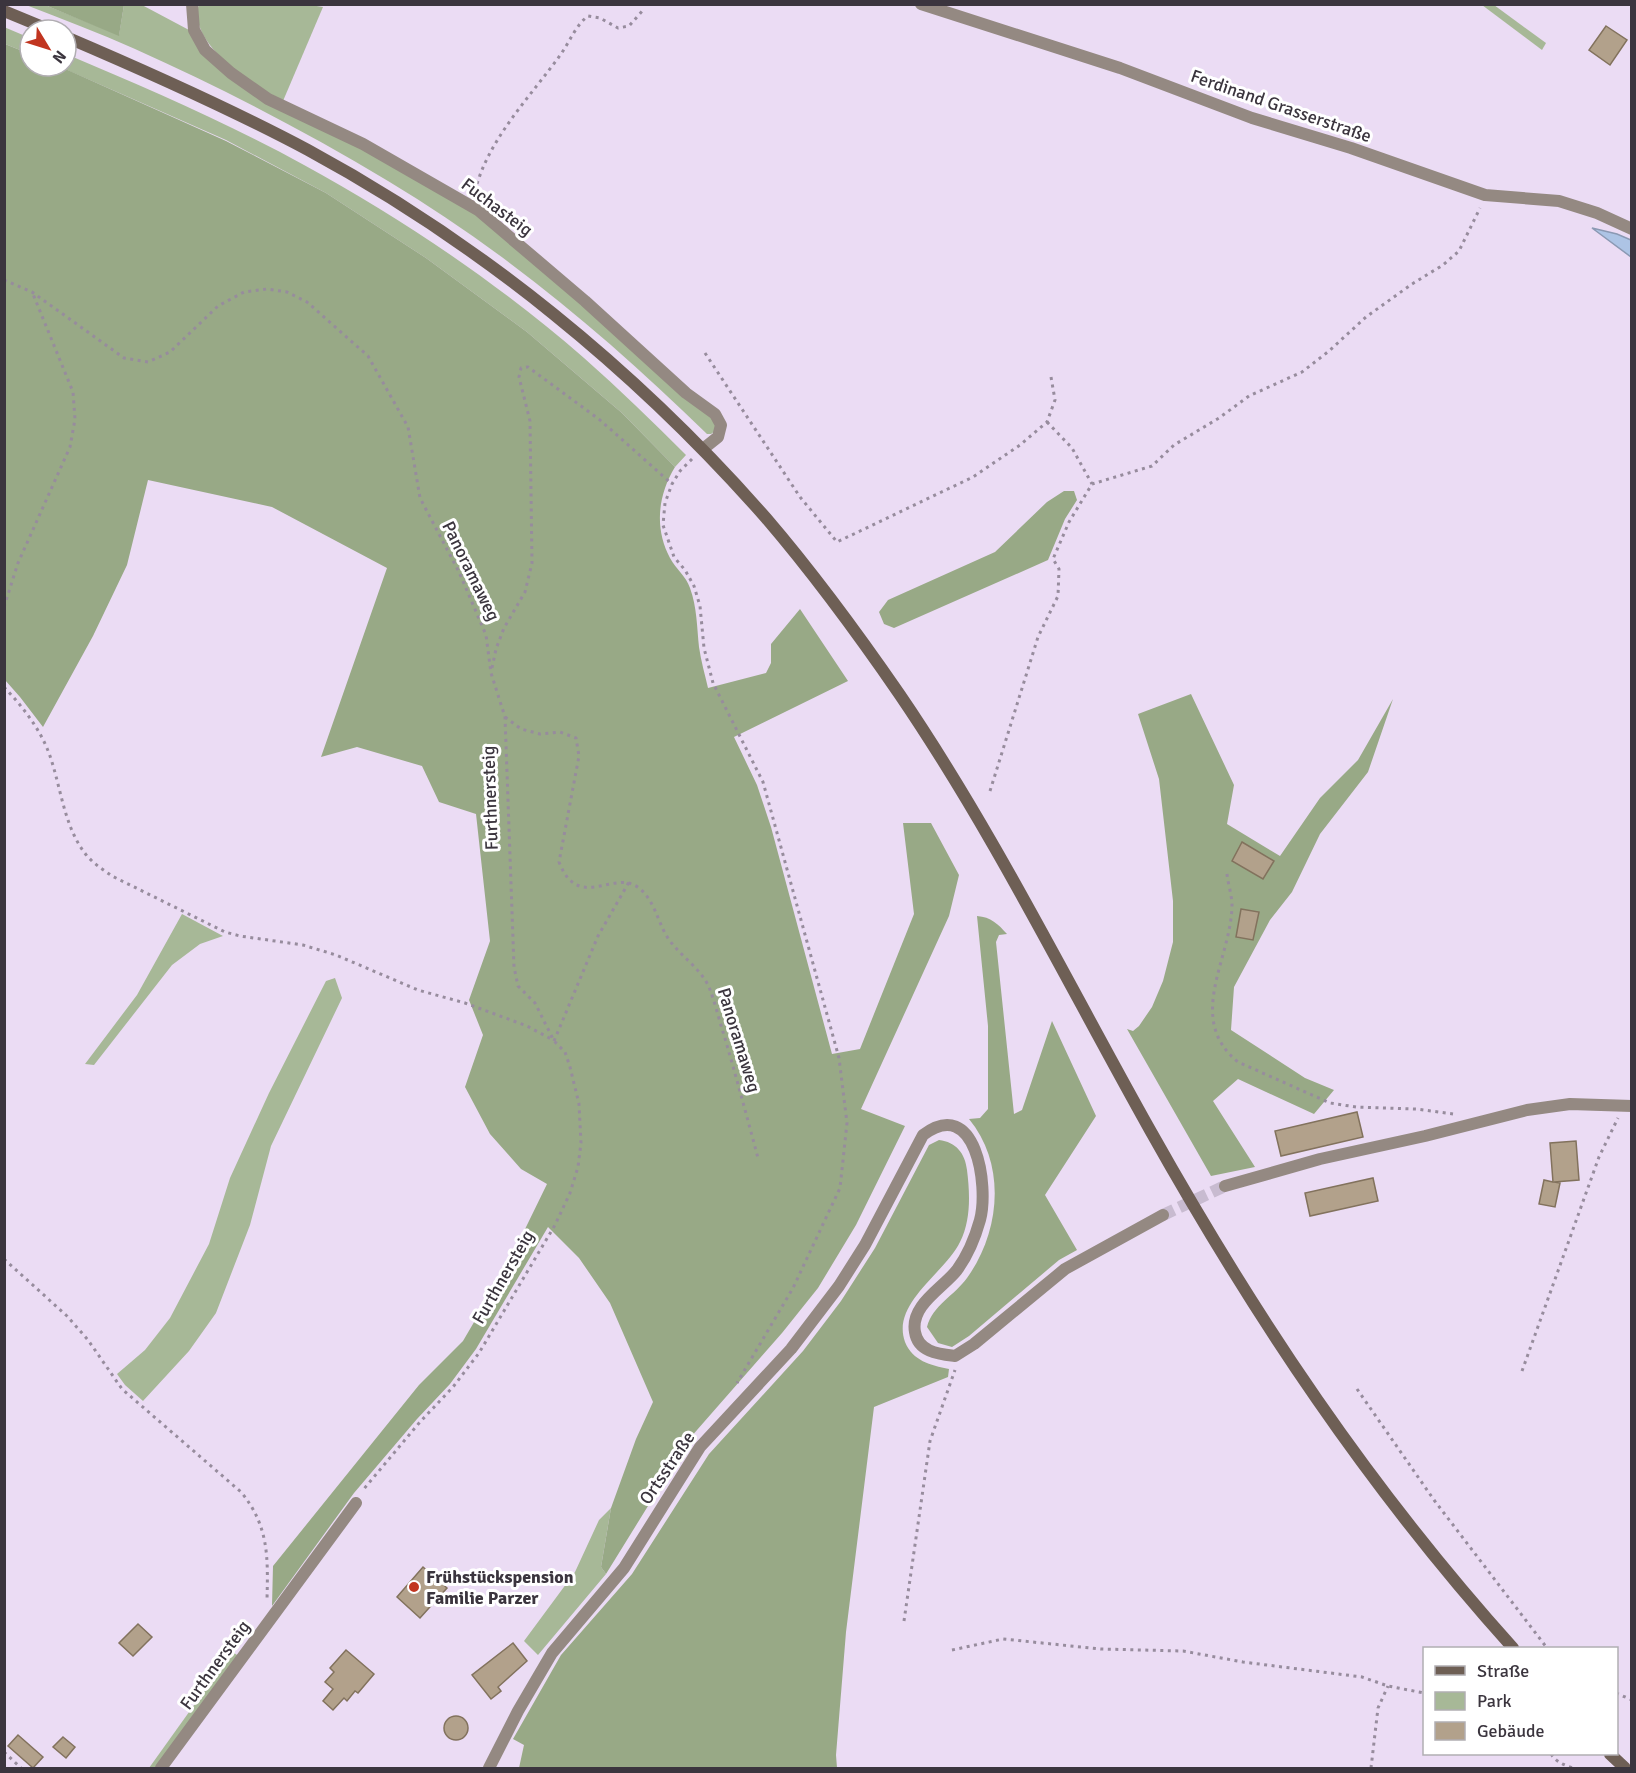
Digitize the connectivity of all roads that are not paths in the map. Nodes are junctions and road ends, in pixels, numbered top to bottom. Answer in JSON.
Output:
{"nodes":[{"id":1,"x":192,"y":4,"type":"edge"},
{"id":2,"x":921,"y":4,"type":"edge"},
{"id":3,"x":4,"y":11,"type":"edge"},
{"id":4,"x":21,"y":18,"type":"edge"},
{"id":5,"x":78,"y":42,"type":"edge"},
{"id":6,"x":1632,"y":229,"type":"edge"},
{"id":7,"x":703,"y":449,"type":"junction"},
{"id":8,"x":1628,"y":1106,"type":"edge"},
{"id":9,"x":1225,"y":1186,"type":"tunnel mouth"},
{"id":10,"x":1163,"y":1215,"type":"tunnel mouth"},
{"id":11,"x":356,"y":1503,"type":"road end"},
{"id":12,"x":1512,"y":1647,"type":"edge"},
{"id":13,"x":1611,"y":1755,"type":"edge"},
{"id":14,"x":161,"y":1768,"type":"edge"},
{"id":15,"x":489,"y":1768,"type":"edge"},
{"id":16,"x":1625,"y":1768,"type":"edge"}],
"edges":[{"from":1,"to":7,"type":"street","name":"Fuchasteig"},
{"from":2,"to":6,"type":"street","name":"Ferdinand Grasserstraße"},
{"from":3,"to":4,"type":"main road"},
{"from":5,"to":7,"type":"main road"},
{"from":7,"to":12,"type":"main road"},
{"from":8,"to":9,"type":"street"},
{"from":10,"to":15,"type":"street","name":"Ortsstraße"},
{"from":11,"to":14,"type":"street","name":"Furthnersteig"},
{"from":13,"to":16,"type":"main road"}]}
